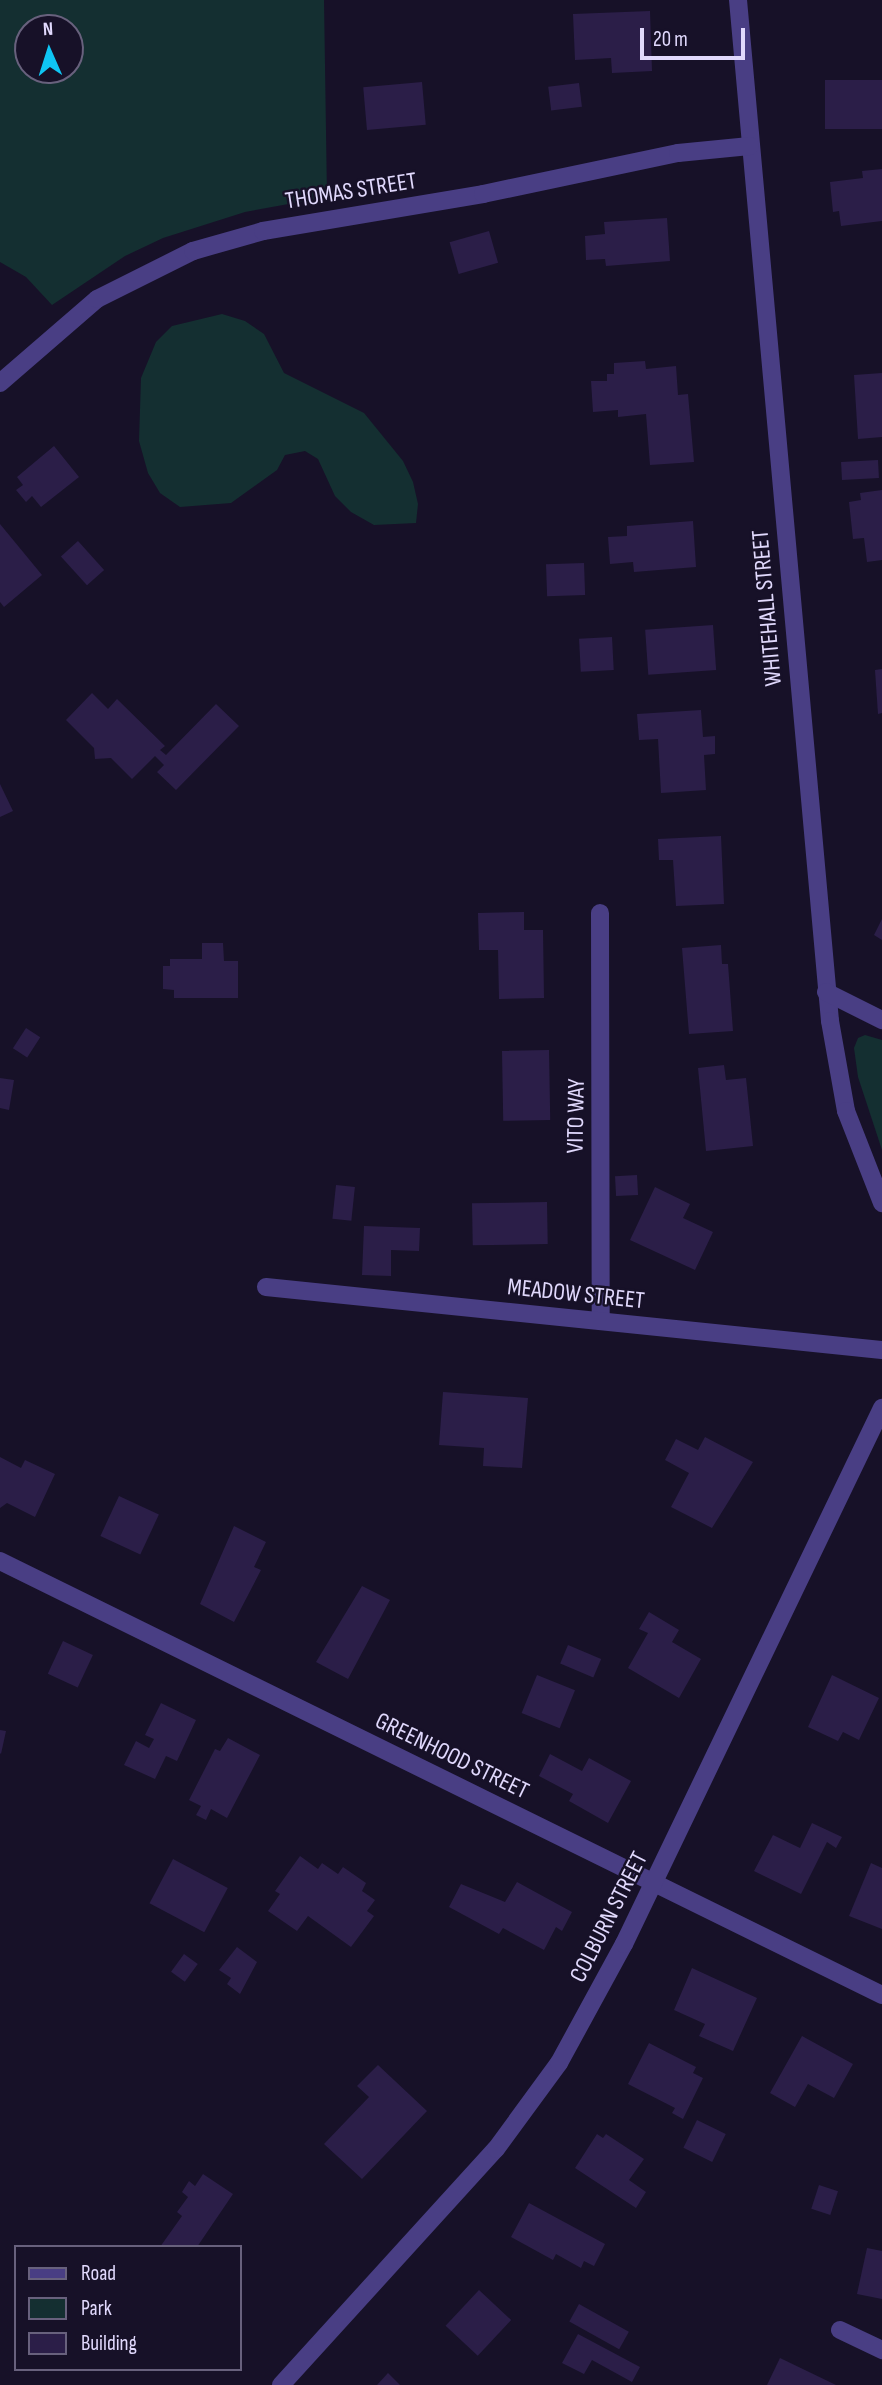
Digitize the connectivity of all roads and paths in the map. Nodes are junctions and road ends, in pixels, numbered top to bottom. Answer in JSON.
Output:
{"nodes":[{"id":1,"x":738,"y":0,"type":"edge"},
{"id":2,"x":750,"y":146,"type":"junction"},
{"id":3,"x":0,"y":383,"type":"edge"},
{"id":4,"x":600,"y":913,"type":"dead end"},
{"id":5,"x":826,"y":992,"type":"junction"},
{"id":6,"x":882,"y":1020,"type":"edge"},
{"id":7,"x":882,"y":1203,"type":"edge"},
{"id":8,"x":266,"y":1287,"type":"dead end"},
{"id":9,"x":601,"y":1321,"type":"junction"},
{"id":10,"x":882,"y":1350,"type":"edge"},
{"id":11,"x":882,"y":1408,"type":"edge"},
{"id":12,"x":0,"y":1561,"type":"edge"},
{"id":13,"x":654,"y":1883,"type":"junction"},
{"id":14,"x":882,"y":1995,"type":"edge"},
{"id":15,"x":840,"y":2330,"type":"dead end"},
{"id":16,"x":882,"y":2350,"type":"edge"},
{"id":17,"x":281,"y":2385,"type":"edge"}],
"edges":[{"from":1,"to":2,"type":"street","name":"WHITEHALL STREET"},
{"from":2,"to":3,"type":"street","name":"THOMAS STREET"},
{"from":2,"to":5,"type":"street","name":"WHITEHALL STREET"},
{"from":4,"to":9,"type":"street","name":"VITO WAY"},
{"from":5,"to":6,"type":"street"},
{"from":5,"to":7,"type":"street","name":"WHITEHALL STREET"},
{"from":8,"to":9,"type":"street","name":"MEADOW STREET"},
{"from":9,"to":10,"type":"street","name":"MEADOW STREET"},
{"from":11,"to":13,"type":"street","name":"COLBURN STREET"},
{"from":12,"to":13,"type":"street","name":"GREENHOOD STREET"},
{"from":13,"to":14,"type":"street","name":"GREENHOOD STREET"},
{"from":13,"to":17,"type":"street","name":"COLBURN STREET"},
{"from":15,"to":16,"type":"street"}]}
